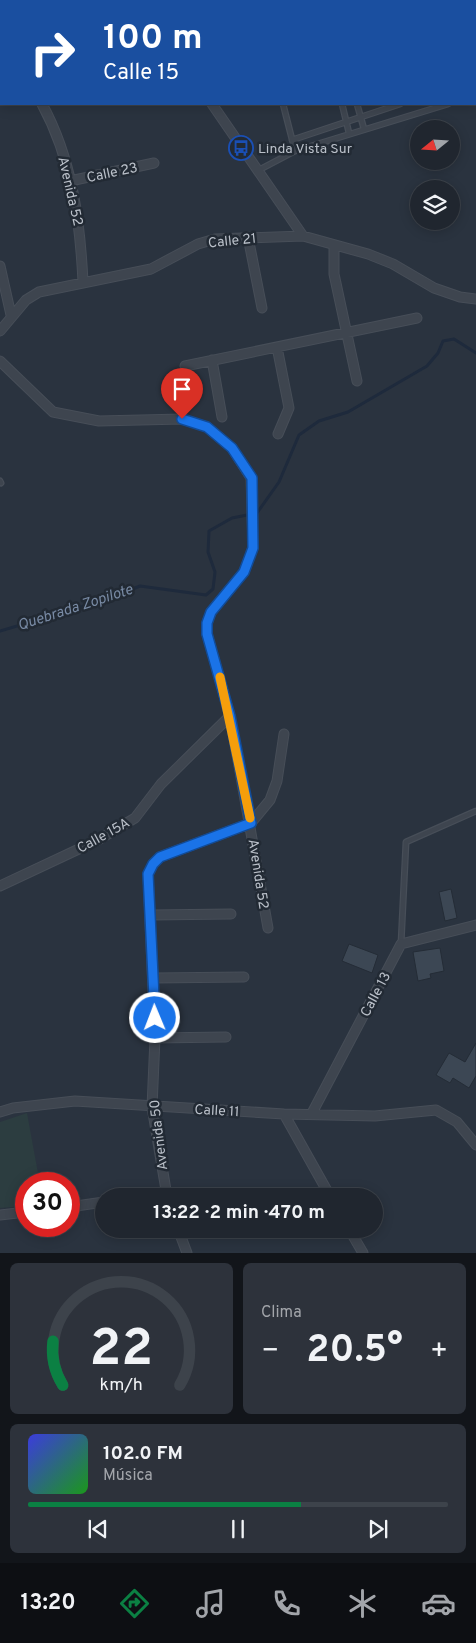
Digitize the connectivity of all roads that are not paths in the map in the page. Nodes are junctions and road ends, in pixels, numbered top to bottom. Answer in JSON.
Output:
{"nodes":[{"id":1,"x":43,"y":105,"type":"edge"},
{"id":2,"x":213,"y":105,"type":"edge"},
{"id":3,"x":283,"y":105,"type":"edge"},
{"id":4,"x":342,"y":105,"type":"edge"},
{"id":5,"x":357,"y":105,"type":"edge"},
{"id":6,"x":397,"y":105,"type":"edge"},
{"id":7,"x":445,"y":105,"type":"edge"},
{"id":8,"x":360,"y":116,"type":"junction"},
{"id":9,"x":346,"y":121,"type":"junction"},
{"id":10,"x":364,"y":129,"type":"junction"},
{"id":11,"x":349,"y":133,"type":"junction"},
{"id":12,"x":292,"y":140,"type":"junction"},
{"id":13,"x":295,"y":151,"type":"junction"},
{"id":14,"x":154,"y":163,"type":"dead end"},
{"id":15,"x":257,"y":171,"type":"junction"},
{"id":16,"x":70,"y":181,"type":"junction"},
{"id":17,"x":302,"y":236,"type":"junction"},
{"id":18,"x":248,"y":237,"type":"junction"},
{"id":19,"x":334,"y":245,"type":"junction"},
{"id":20,"x":0,"y":266,"type":"edge"},
{"id":21,"x":83,"y":282,"type":"junction"},
{"id":22,"x":476,"y":298,"type":"edge"},
{"id":23,"x":262,"y":308,"type":"dead end"},
{"id":24,"x":12,"y":315,"type":"junction"},
{"id":25,"x":417,"y":318,"type":"dead end"},
{"id":26,"x":0,"y":331,"type":"edge"},
{"id":27,"x":346,"y":332,"type":"junction"},
{"id":28,"x":276,"y":347,"type":"junction"},
{"id":29,"x":212,"y":360,"type":"junction"},
{"id":30,"x":0,"y":361,"type":"edge"},
{"id":31,"x":185,"y":366,"type":"dead end"},
{"id":32,"x":356,"y":381,"type":"dead end"},
{"id":33,"x":222,"y":416,"type":"dead end"},
{"id":34,"x":278,"y":434,"type":"dead end"},
{"id":35,"x":230,"y":716,"type":"junction"},
{"id":36,"x":284,"y":734,"type":"dead end"},
{"id":37,"x":476,"y":811,"type":"edge"},
{"id":38,"x":251,"y":823,"type":"junction"},
{"id":39,"x":0,"y":886,"type":"edge"},
{"id":40,"x":231,"y":914,"type":"dead end"},
{"id":41,"x":151,"y":915,"type":"junction"},
{"id":42,"x":476,"y":925,"type":"edge"},
{"id":43,"x":268,"y":928,"type":"dead end"},
{"id":44,"x":401,"y":944,"type":"junction"},
{"id":45,"x":244,"y":976,"type":"dead end"},
{"id":46,"x":154,"y":978,"type":"junction"},
{"id":47,"x":226,"y":1037,"type":"dead end"},
{"id":48,"x":155,"y":1038,"type":"junction"},
{"id":49,"x":152,"y":1107,"type":"junction"},
{"id":50,"x":0,"y":1112,"type":"edge"},
{"id":51,"x":312,"y":1113,"type":"junction"},
{"id":52,"x":284,"y":1114,"type":"junction"},
{"id":53,"x":476,"y":1145,"type":"edge"},
{"id":54,"x":165,"y":1188,"type":"edge"},
{"id":55,"x":326,"y":1188,"type":"edge"},
{"id":56,"x":95,"y":1203,"type":"edge"},
{"id":57,"x":80,"y":1205,"type":"edge"},
{"id":58,"x":15,"y":1213,"type":"edge"},
{"id":59,"x":0,"y":1215,"type":"edge"},
{"id":60,"x":181,"y":1238,"type":"edge"},
{"id":61,"x":354,"y":1238,"type":"edge"},
{"id":62,"x":187,"y":1253,"type":"edge"},
{"id":63,"x":363,"y":1253,"type":"edge"}],
"edges":[{"from":1,"to":16,"type":"street","name":"Avenida 52"},
{"from":2,"to":15,"type":"street"},
{"from":3,"to":12,"type":"lane"},
{"from":4,"to":9,"type":"lane"},
{"from":5,"to":8,"type":"lane"},
{"from":6,"to":8,"type":"lane"},
{"from":7,"to":10,"type":"lane"},
{"from":8,"to":9,"type":"lane"},
{"from":8,"to":10,"type":"lane"},
{"from":9,"to":11,"type":"lane"},
{"from":9,"to":12,"type":"lane"},
{"from":10,"to":11,"type":"lane"},
{"from":11,"to":13,"type":"lane"},
{"from":12,"to":13,"type":"lane"},
{"from":13,"to":15,"type":"lane"},
{"from":14,"to":16,"type":"street","name":"Calle 23"},
{"from":15,"to":17,"type":"street"},
{"from":16,"to":21,"type":"street","name":"Avenida 52"},
{"from":17,"to":18,"type":"street","name":"Calle 21"},
{"from":17,"to":19,"type":"street","name":"Calle 21"},
{"from":18,"to":21,"type":"street","name":"Calle 21"},
{"from":18,"to":23,"type":"street"},
{"from":19,"to":22,"type":"street","name":"Calle 21"},
{"from":19,"to":27,"type":"street"},
{"from":20,"to":24,"type":"street"},
{"from":21,"to":24,"type":"street","name":"Calle 21"},
{"from":24,"to":26,"type":"street","name":"Calle 21"},
{"from":25,"to":27,"type":"street"},
{"from":27,"to":28,"type":"street"},
{"from":27,"to":32,"type":"street"},
{"from":28,"to":29,"type":"street"},
{"from":28,"to":34,"type":"street"},
{"from":29,"to":31,"type":"street"},
{"from":29,"to":33,"type":"street"},
{"from":30,"to":35,"type":"street","name":"Avenida 52"},
{"from":35,"to":38,"type":"street","name":"Avenida 52"},
{"from":35,"to":39,"type":"street","name":"Calle 15A"},
{"from":36,"to":38,"type":"street"},
{"from":37,"to":44,"type":"lane"},
{"from":38,"to":41,"type":"street","name":"Avenida 50"},
{"from":38,"to":43,"type":"street","name":"Avenida 52"},
{"from":40,"to":41,"type":"street"},
{"from":41,"to":46,"type":"street","name":"Avenida 50"},
{"from":42,"to":44,"type":"street"},
{"from":44,"to":51,"type":"street","name":"Calle 13"},
{"from":45,"to":46,"type":"street"},
{"from":46,"to":48,"type":"street","name":"Avenida 50"},
{"from":47,"to":48,"type":"street"},
{"from":48,"to":49,"type":"street","name":"Avenida 50"},
{"from":49,"to":50,"type":"street","name":"Calle 11"},
{"from":49,"to":52,"type":"street","name":"Calle 11"},
{"from":49,"to":54,"type":"street","name":"Avenida 50"},
{"from":51,"to":52,"type":"street","name":"Calle 11"},
{"from":51,"to":53,"type":"street","name":"Calle 11"},
{"from":52,"to":55,"type":"street"},
{"from":56,"to":57,"type":"street"},
{"from":58,"to":59,"type":"street"},
{"from":60,"to":62,"type":"street"},
{"from":61,"to":63,"type":"street"}]}
